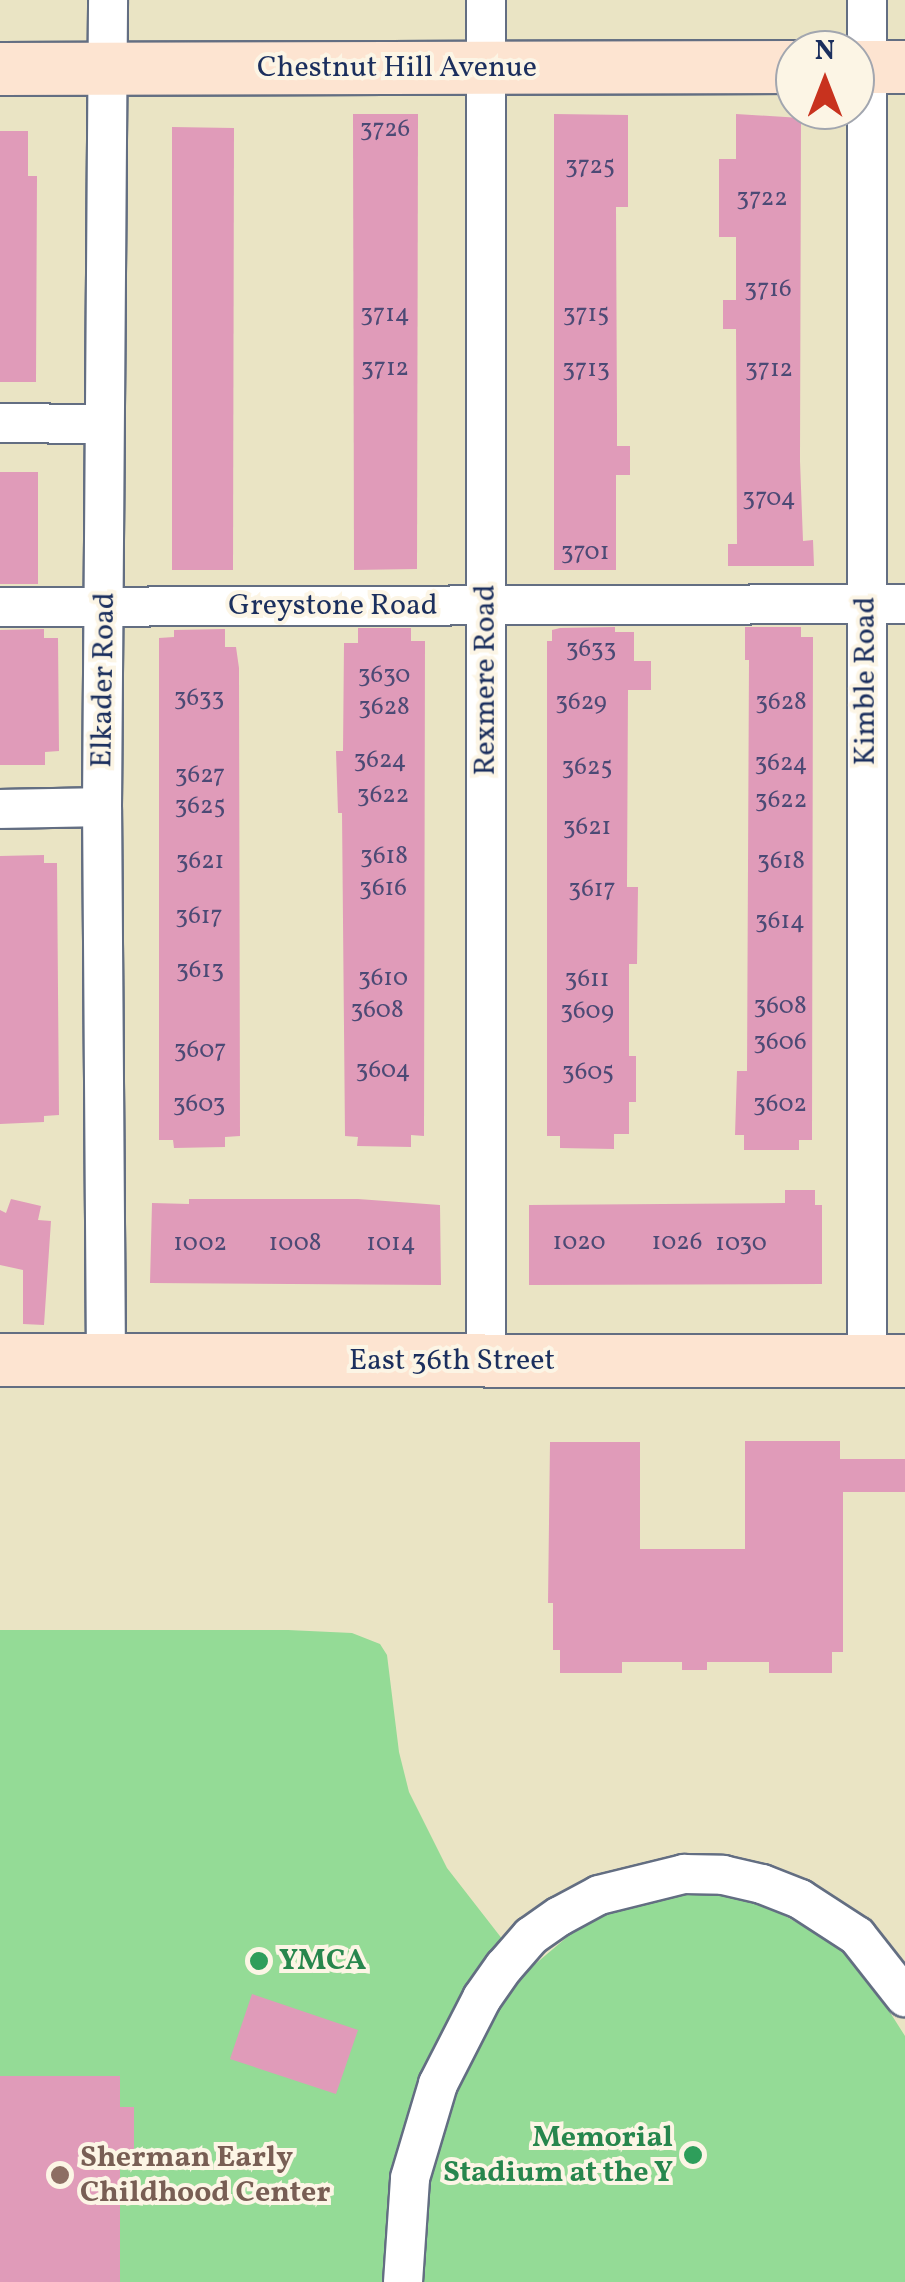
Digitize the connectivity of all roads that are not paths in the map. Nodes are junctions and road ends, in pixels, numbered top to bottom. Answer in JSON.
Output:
{"nodes":[{"id":1,"x":108,"y":0,"type":"edge"},
{"id":2,"x":486,"y":0,"type":"edge"},
{"id":3,"x":867,"y":0,"type":"edge"},
{"id":4,"x":775,"y":67,"type":"edge"},
{"id":5,"x":876,"y":67,"type":"edge"},
{"id":6,"x":0,"y":68,"type":"edge"},
{"id":7,"x":107,"y":68,"type":"junction"},
{"id":8,"x":486,"y":68,"type":"junction"},
{"id":9,"x":0,"y":422,"type":"edge"},
{"id":10,"x":104,"y":424,"type":"junction"},
{"id":11,"x":866,"y":604,"type":"junction"},
{"id":12,"x":905,"y":604,"type":"edge"},
{"id":13,"x":486,"y":606,"type":"junction"},
{"id":14,"x":0,"y":607,"type":"edge"},
{"id":15,"x":105,"y":607,"type":"junction"},
{"id":16,"x":102,"y":807,"type":"junction"},
{"id":17,"x":0,"y":809,"type":"edge"},
{"id":18,"x":0,"y":1360,"type":"edge"},
{"id":19,"x":106,"y":1360,"type":"junction"},
{"id":20,"x":486,"y":1361,"type":"junction"},
{"id":21,"x":886,"y":1361,"type":"edge"},
{"id":22,"x":905,"y":1996,"type":"edge"},
{"id":23,"x":403,"y":2282,"type":"edge"}],
"edges":[{"from":1,"to":7,"type":"street","name":"Elkader Road"},
{"from":2,"to":8,"type":"street","name":"Rexmere Road"},
{"from":3,"to":5,"type":"street","name":"Kimble Road"},
{"from":4,"to":8,"type":"street","name":"Chestnut Hill Avenue"},
{"from":5,"to":11,"type":"street","name":"Kimble Road"},
{"from":6,"to":7,"type":"street","name":"Chestnut Hill Avenue"},
{"from":7,"to":8,"type":"street","name":"Chestnut Hill Avenue"},
{"from":7,"to":10,"type":"street","name":"Elkader Road"},
{"from":8,"to":13,"type":"street","name":"Rexmere Road"},
{"from":9,"to":10,"type":"street"},
{"from":10,"to":15,"type":"street","name":"Elkader Road"},
{"from":11,"to":12,"type":"street","name":"Greystone Road"},
{"from":11,"to":13,"type":"street","name":"Greystone Road"},
{"from":11,"to":21,"type":"street","name":"Kimble Road"},
{"from":13,"to":15,"type":"street","name":"Greystone Road"},
{"from":13,"to":20,"type":"street","name":"Rexmere Road"},
{"from":14,"to":15,"type":"street","name":"Greystone Road"},
{"from":15,"to":16,"type":"street","name":"Elkader Road"},
{"from":16,"to":17,"type":"street"},
{"from":16,"to":19,"type":"street","name":"Elkader Road"},
{"from":18,"to":19,"type":"street","name":"East 36th Street"},
{"from":19,"to":20,"type":"street","name":"East 36th Street"},
{"from":20,"to":21,"type":"street","name":"East 36th Street"},
{"from":22,"to":23,"type":"street"}]}
